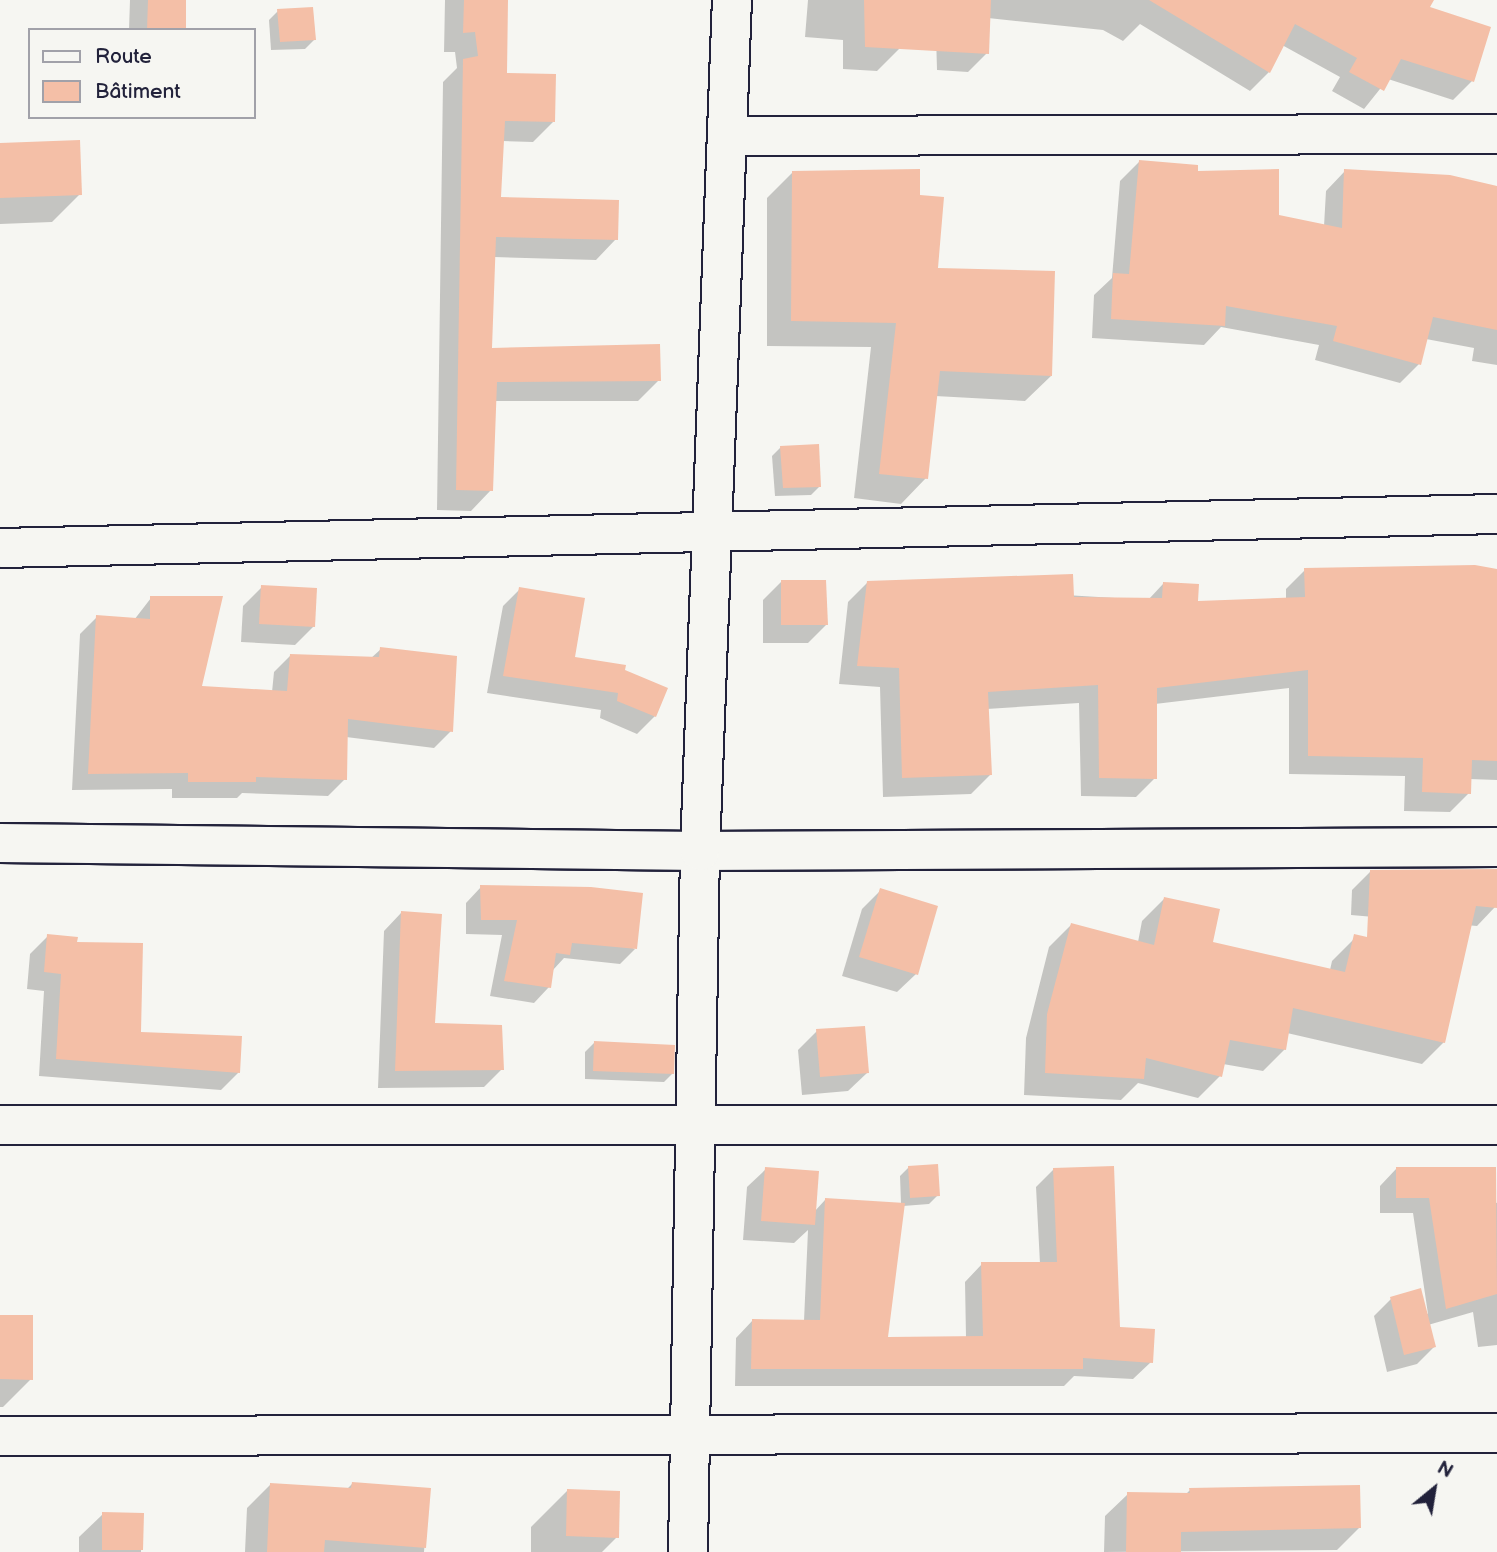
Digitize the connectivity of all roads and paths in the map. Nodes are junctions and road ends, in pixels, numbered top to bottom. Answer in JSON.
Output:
{"nodes":[{"id":1,"x":732,"y":0,"type":"edge"},
{"id":2,"x":1497,"y":134,"type":"edge"},
{"id":3,"x":729,"y":136,"type":"junction"},
{"id":4,"x":1497,"y":514,"type":"edge"},
{"id":5,"x":715,"y":535,"type":"junction"},
{"id":6,"x":0,"y":548,"type":"edge"},
{"id":7,"x":0,"y":844,"type":"edge"},
{"id":8,"x":1497,"y":847,"type":"edge"},
{"id":9,"x":700,"y":851,"type":"junction"},
{"id":10,"x":0,"y":1125,"type":"edge"},
{"id":11,"x":1497,"y":1125,"type":"edge"},
{"id":12,"x":695,"y":1128,"type":"junction"},
{"id":13,"x":1497,"y":1433,"type":"edge"},
{"id":14,"x":0,"y":1436,"type":"edge"},
{"id":15,"x":689,"y":1437,"type":"junction"},
{"id":16,"x":688,"y":1552,"type":"edge"}],
"edges":[{"from":1,"to":3,"type":"street"},
{"from":2,"to":3,"type":"street"},
{"from":3,"to":5,"type":"street"},
{"from":4,"to":5,"type":"street"},
{"from":5,"to":6,"type":"street"},
{"from":5,"to":9,"type":"street"},
{"from":7,"to":9,"type":"street"},
{"from":8,"to":9,"type":"street"},
{"from":9,"to":12,"type":"street"},
{"from":10,"to":12,"type":"street"},
{"from":11,"to":12,"type":"street"},
{"from":12,"to":15,"type":"street"},
{"from":13,"to":15,"type":"street"},
{"from":14,"to":15,"type":"street"},
{"from":15,"to":16,"type":"street"}]}
